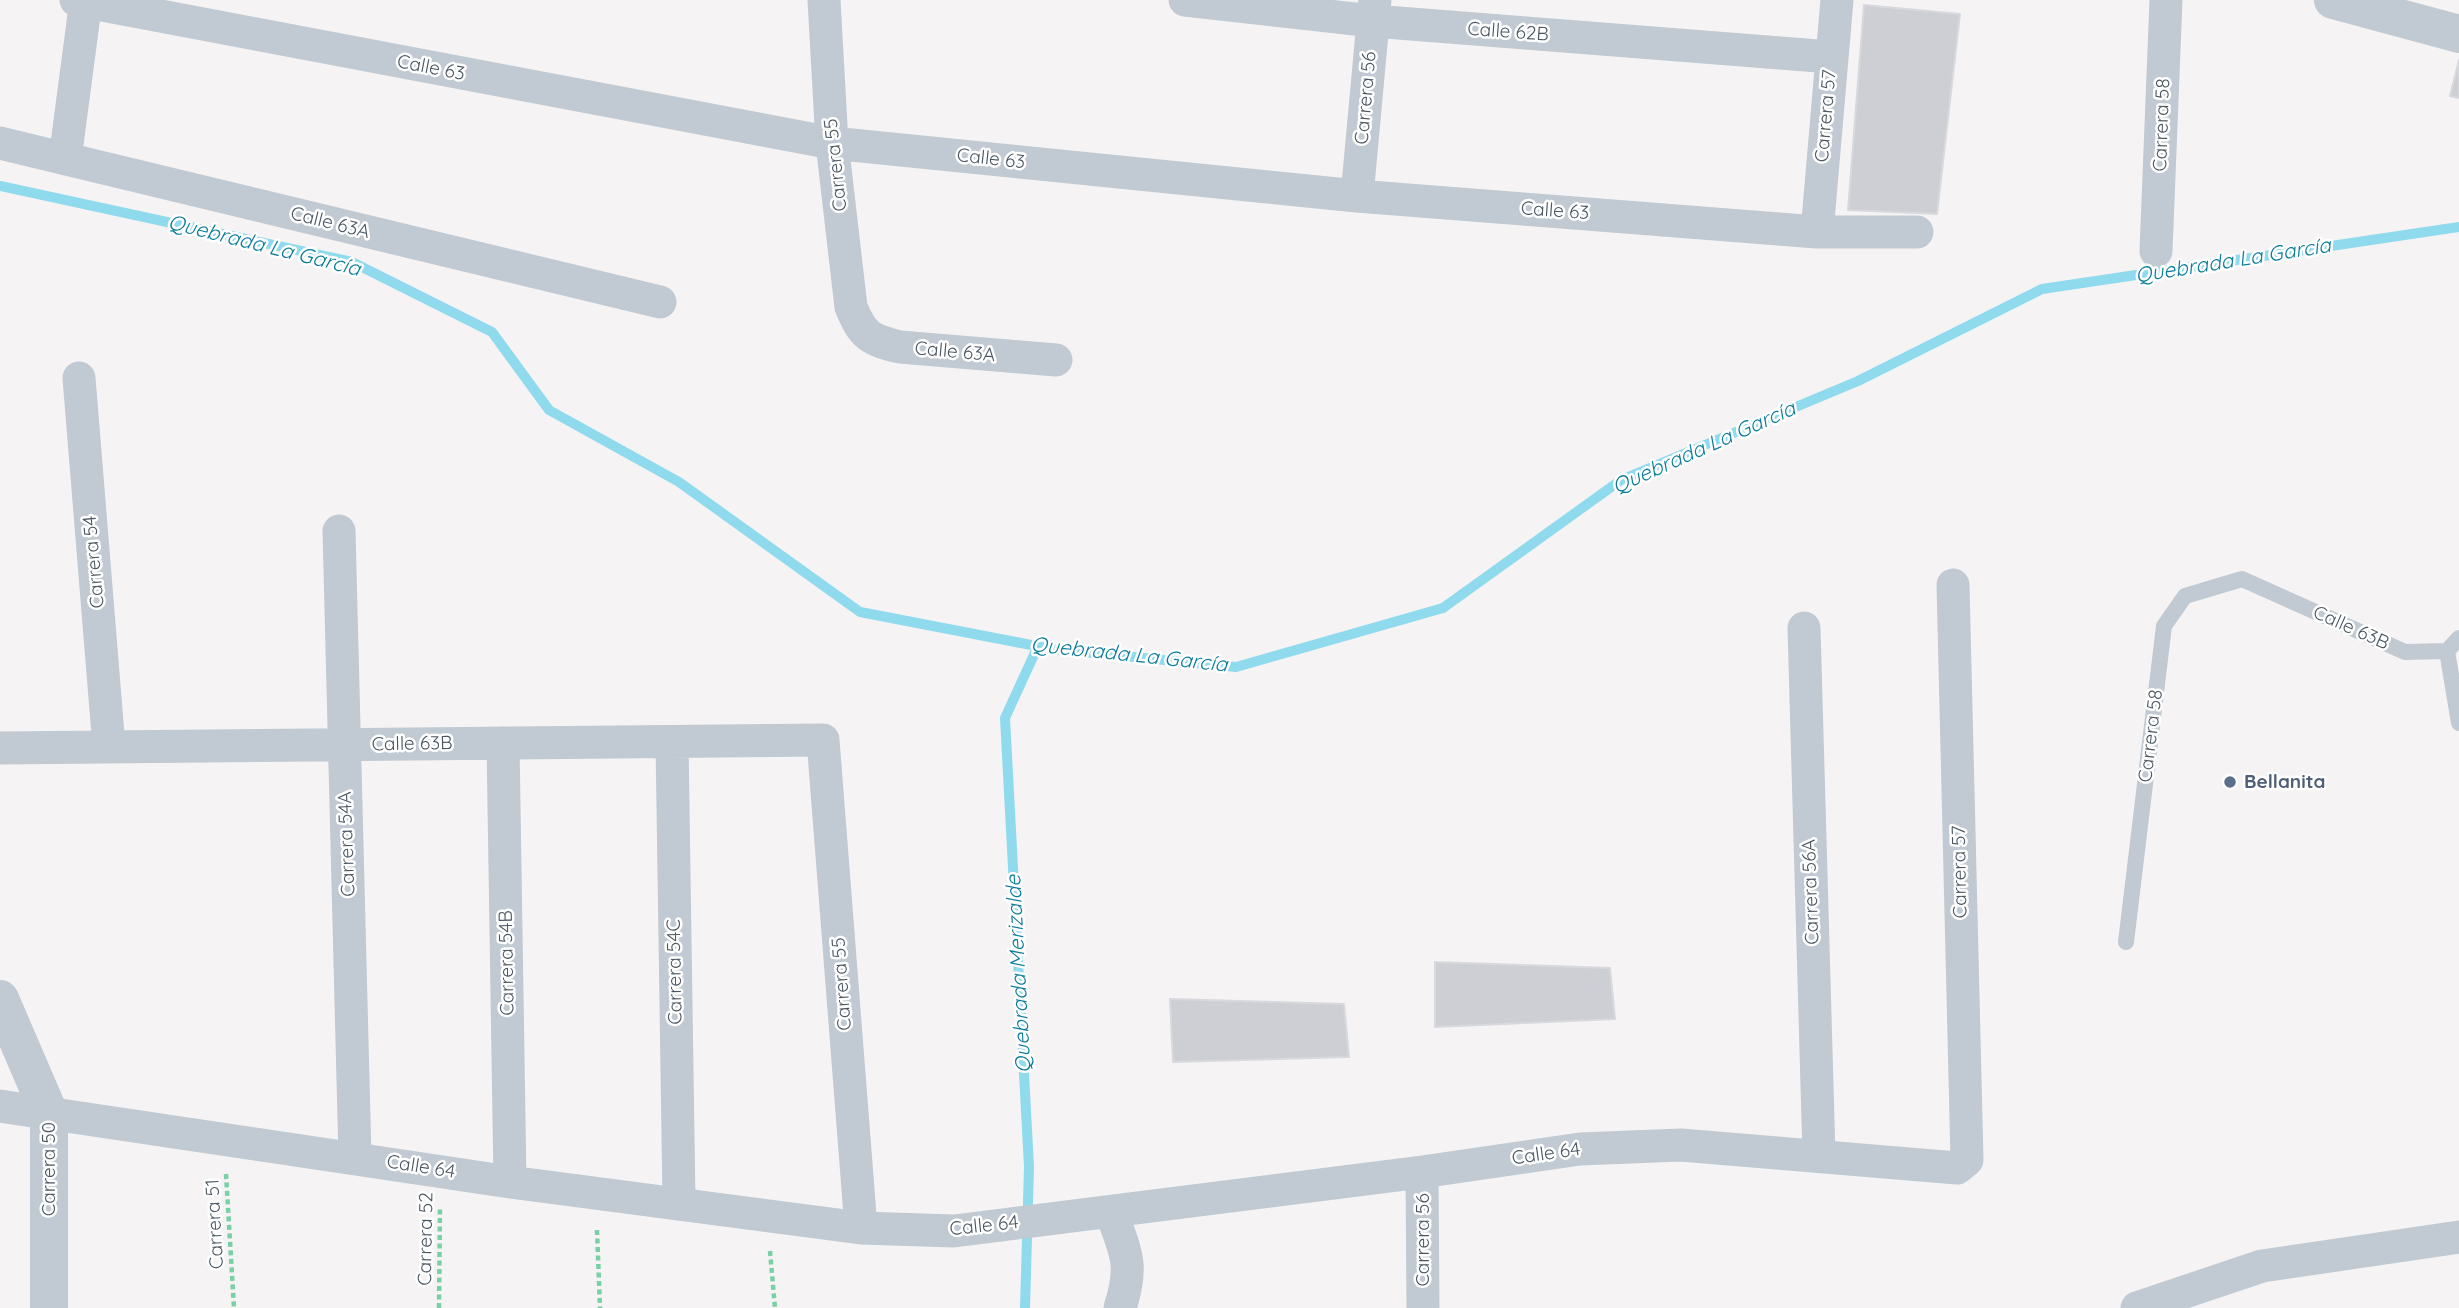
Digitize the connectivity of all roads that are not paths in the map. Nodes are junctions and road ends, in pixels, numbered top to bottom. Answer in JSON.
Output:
{"nodes":[{"id":1,"x":824,"y":0,"type":"edge"},
{"id":2,"x":1185,"y":0,"type":"edge"},
{"id":3,"x":1837,"y":0,"type":"edge"},
{"id":4,"x":2166,"y":0,"type":"edge"},
{"id":5,"x":2333,"y":0,"type":"edge"},
{"id":6,"x":82,"y":1,"type":"edge"},
{"id":7,"x":1374,"y":11,"type":"edge"},
{"id":8,"x":2459,"y":34,"type":"edge"},
{"id":9,"x":1832,"y":57,"type":"junction"},
{"id":10,"x":0,"y":143,"type":"edge"},
{"id":11,"x":832,"y":143,"type":"junction"},
{"id":12,"x":65,"y":159,"type":"junction"},
{"id":13,"x":1357,"y":196,"type":"junction"},
{"id":14,"x":1816,"y":232,"type":"junction"},
{"id":15,"x":1917,"y":232,"type":"dead end"},
{"id":16,"x":2156,"y":251,"type":"dead end"},
{"id":17,"x":660,"y":302,"type":"dead end"},
{"id":18,"x":860,"y":329,"type":"joint"},
{"id":19,"x":1056,"y":360,"type":"dead end"},
{"id":20,"x":79,"y":378,"type":"dead end"},
{"id":21,"x":339,"y":531,"type":"dead end"},
{"id":22,"x":2242,"y":579,"type":"joint"},
{"id":23,"x":1954,"y":585,"type":"dead end"},
{"id":24,"x":1804,"y":628,"type":"dead end"},
{"id":25,"x":2459,"y":638,"type":"edge"},
{"id":26,"x":2447,"y":651,"type":"junction"},
{"id":27,"x":2459,"y":723,"type":"edge"},
{"id":28,"x":823,"y":740,"type":"joint"},
{"id":29,"x":672,"y":742,"type":"junction"},
{"id":30,"x":503,"y":743,"type":"junction"},
{"id":31,"x":344,"y":745,"type":"junction"},
{"id":32,"x":109,"y":747,"type":"junction"},
{"id":33,"x":0,"y":748,"type":"edge"},
{"id":34,"x":2126,"y":942,"type":"dead end"},
{"id":35,"x":0,"y":999,"type":"edge"},
{"id":36,"x":0,"y":1106,"type":"edge"},
{"id":37,"x":49,"y":1113,"type":"junction"},
{"id":38,"x":1819,"y":1156,"type":"junction"},
{"id":39,"x":355,"y":1158,"type":"junction"},
{"id":40,"x":1967,"y":1160,"type":"joint"},
{"id":41,"x":1422,"y":1172,"type":"junction"},
{"id":42,"x":510,"y":1182,"type":"junction"},
{"id":43,"x":679,"y":1202,"type":"junction"},
{"id":44,"x":1111,"y":1212,"type":"junction"},
{"id":45,"x":861,"y":1228,"type":"junction"},
{"id":46,"x":2459,"y":1237,"type":"edge"},
{"id":47,"x":49,"y":1308,"type":"edge"},
{"id":48,"x":1120,"y":1308,"type":"edge"},
{"id":49,"x":1423,"y":1308,"type":"edge"},
{"id":50,"x":2137,"y":1308,"type":"edge"}],
"edges":[{"from":1,"to":11,"type":"street","name":"Carrera 55"},
{"from":2,"to":7,"type":"street","name":"Calle 62B"},
{"from":3,"to":9,"type":"street","name":"Carrera 57"},
{"from":4,"to":16,"type":"street","name":"Carrera 58"},
{"from":5,"to":8,"type":"street"},
{"from":6,"to":11,"type":"street","name":"Calle 63"},
{"from":6,"to":12,"type":"street"},
{"from":7,"to":9,"type":"street","name":"Calle 62B"},
{"from":7,"to":13,"type":"street","name":"Carrera 56"},
{"from":9,"to":14,"type":"street","name":"Carrera 57"},
{"from":10,"to":12,"type":"street","name":"Calle 63A"},
{"from":11,"to":13,"type":"street","name":"Calle 63"},
{"from":11,"to":18,"type":"street","name":"Carrera 55"},
{"from":12,"to":17,"type":"street","name":"Calle 63A"},
{"from":13,"to":14,"type":"street","name":"Calle 63"},
{"from":14,"to":15,"type":"street","name":"Calle 63"},
{"from":18,"to":19,"type":"street","name":"Calle 63A"},
{"from":20,"to":32,"type":"street","name":"Carrera 54"},
{"from":21,"to":31,"type":"street","name":"Carrera 54A"},
{"from":22,"to":26,"type":"lane","name":"Calle 63B"},
{"from":22,"to":34,"type":"lane","name":"Carrera 58"},
{"from":23,"to":40,"type":"street","name":"Carrera 57"},
{"from":24,"to":38,"type":"street","name":"Carrera 56A"},
{"from":25,"to":26,"type":"lane"},
{"from":26,"to":27,"type":"lane"},
{"from":28,"to":29,"type":"street","name":"Calle 63B"},
{"from":28,"to":45,"type":"street","name":"Carrera 55"},
{"from":29,"to":30,"type":"street","name":"Calle 63B"},
{"from":29,"to":43,"type":"street","name":"Carrera 54C"},
{"from":30,"to":31,"type":"street","name":"Calle 63B"},
{"from":30,"to":42,"type":"street","name":"Carrera 54B"},
{"from":31,"to":32,"type":"street","name":"Calle 63B"},
{"from":31,"to":39,"type":"street","name":"Carrera 54A"},
{"from":32,"to":33,"type":"street","name":"Calle 63B"},
{"from":35,"to":37,"type":"street","name":"Carrera 50"},
{"from":36,"to":37,"type":"street","name":"Calle 64"},
{"from":37,"to":39,"type":"street","name":"Calle 64"},
{"from":37,"to":47,"type":"street","name":"Carrera 50"},
{"from":38,"to":40,"type":"street","name":"Calle 64"},
{"from":38,"to":41,"type":"street","name":"Calle 64"},
{"from":39,"to":42,"type":"street","name":"Calle 64"},
{"from":41,"to":44,"type":"street","name":"Calle 64"},
{"from":41,"to":49,"type":"street","name":"Carrera 56"},
{"from":42,"to":43,"type":"street","name":"Calle 64"},
{"from":43,"to":45,"type":"street","name":"Calle 64"},
{"from":44,"to":45,"type":"street","name":"Calle 64"},
{"from":44,"to":48,"type":"street"},
{"from":46,"to":50,"type":"street"}]}
